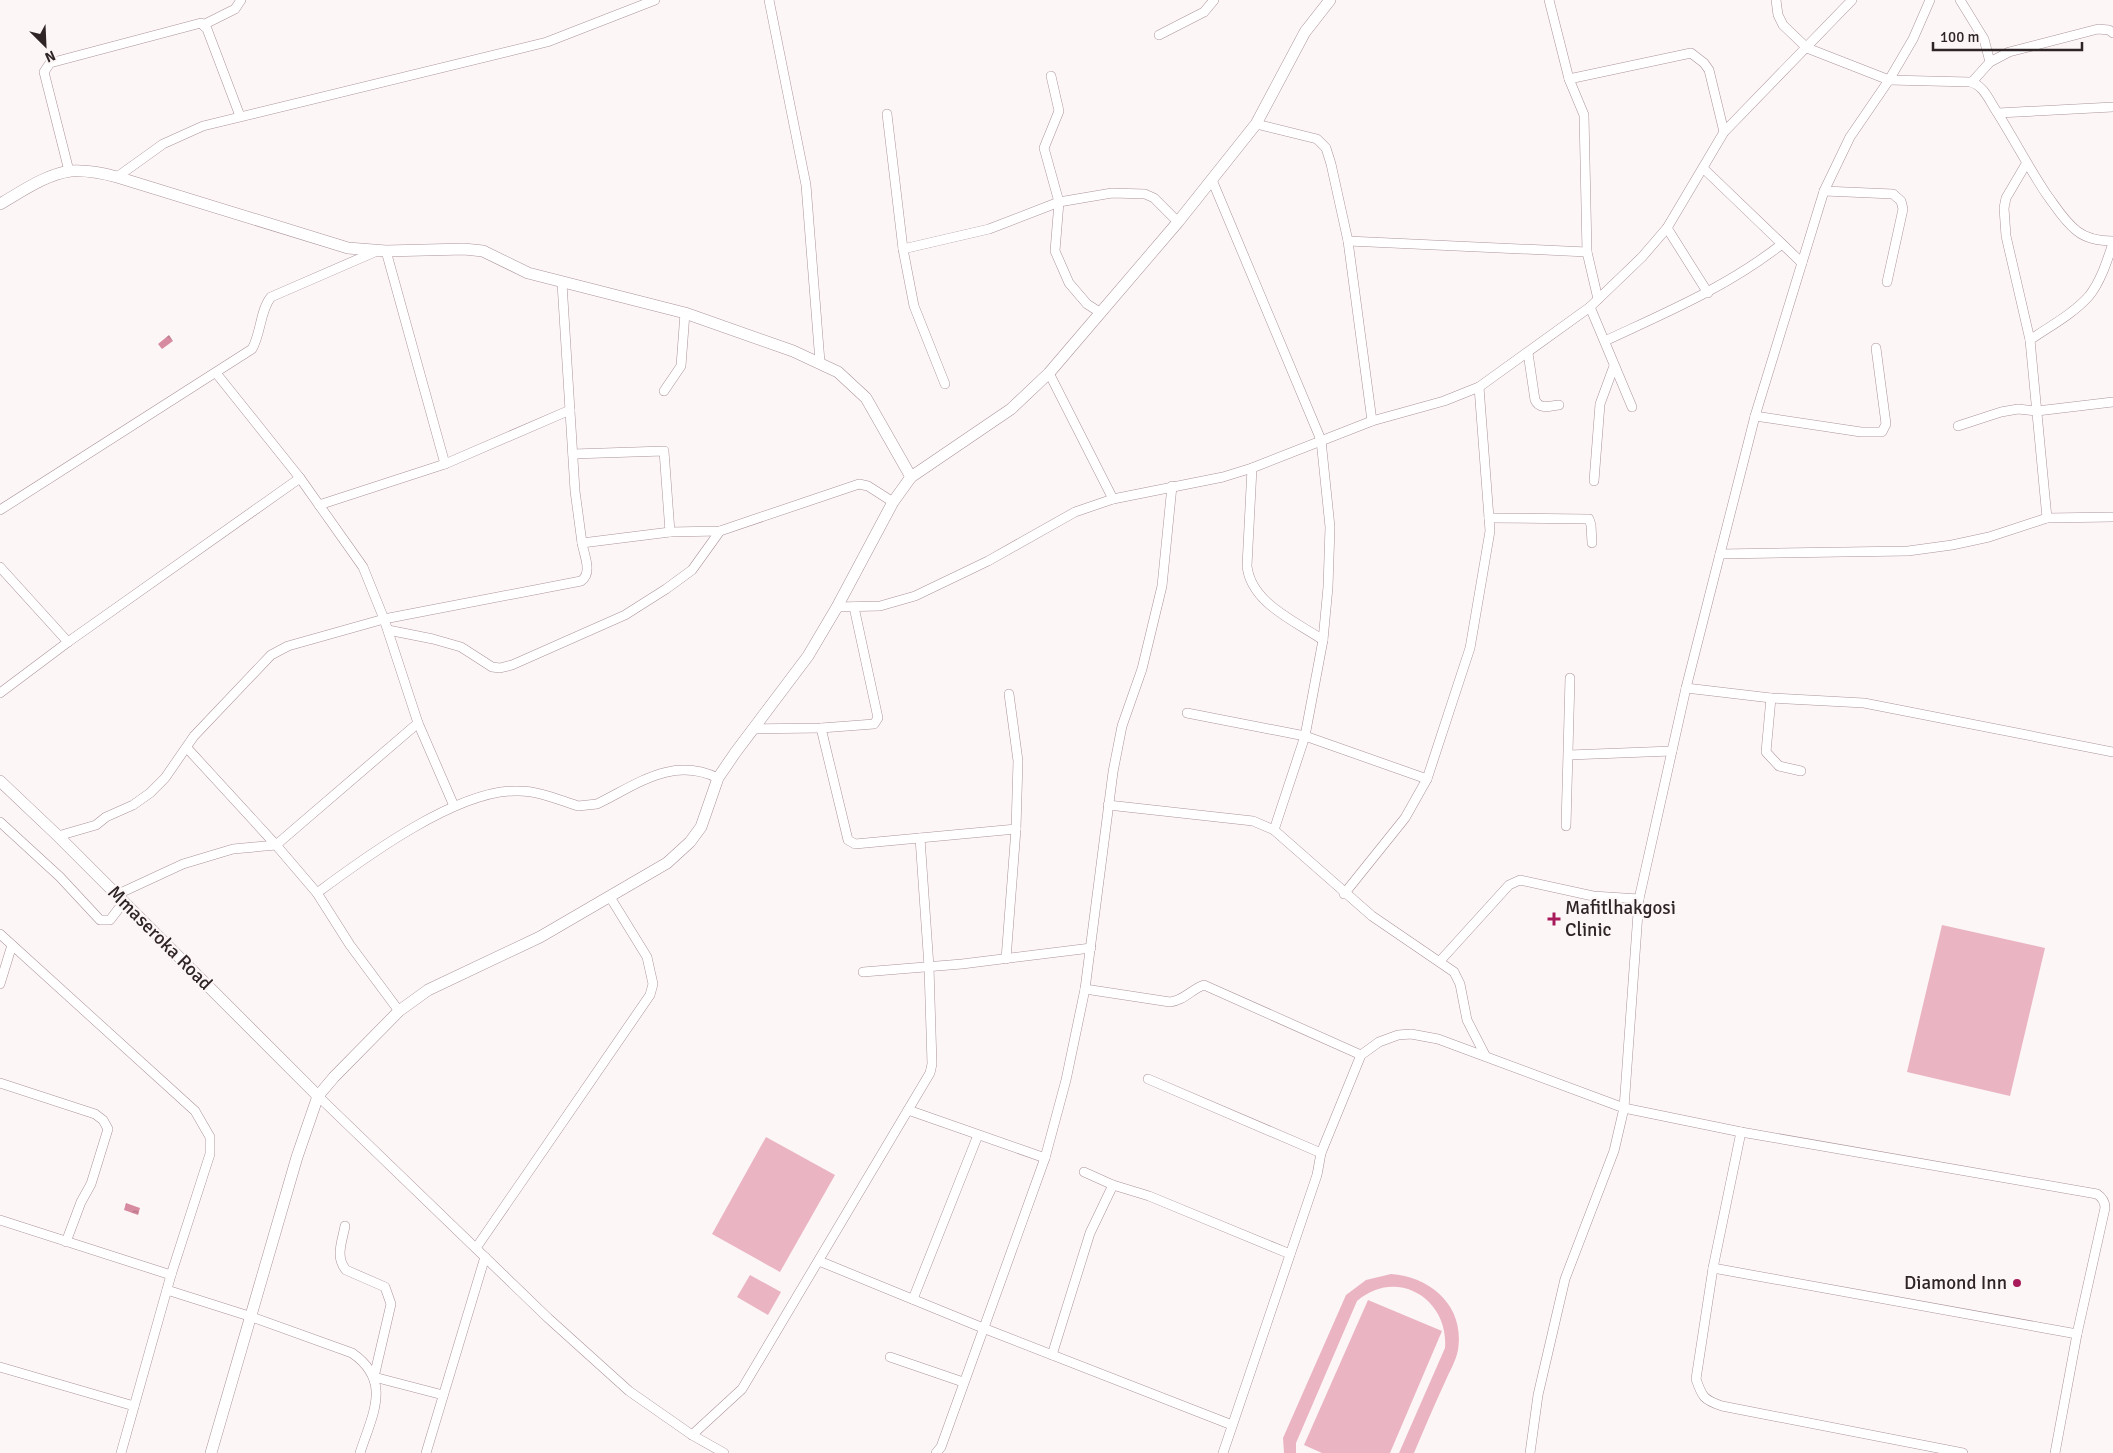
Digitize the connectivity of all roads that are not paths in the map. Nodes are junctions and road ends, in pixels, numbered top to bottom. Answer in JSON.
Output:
{"nodes":[{"id":1,"x":241,"y":0,"type":"edge"},
{"id":2,"x":655,"y":0,"type":"edge"},
{"id":3,"x":769,"y":0,"type":"edge"},
{"id":4,"x":1214,"y":0,"type":"edge"},
{"id":5,"x":1330,"y":0,"type":"edge"},
{"id":6,"x":1549,"y":0,"type":"edge"},
{"id":7,"x":1776,"y":0,"type":"edge"},
{"id":8,"x":1852,"y":0,"type":"edge"},
{"id":9,"x":1930,"y":0,"type":"edge"},
{"id":10,"x":1960,"y":0,"type":"edge"},
{"id":11,"x":203,"y":25,"type":"junction"},
{"id":12,"x":2113,"y":33,"type":"edge"},
{"id":13,"x":1159,"y":36,"type":"dead end"},
{"id":14,"x":1807,"y":48,"type":"junction"},
{"id":15,"x":1990,"y":62,"type":"junction"},
{"id":16,"x":1051,"y":76,"type":"dead end"},
{"id":17,"x":1569,"y":79,"type":"junction"},
{"id":18,"x":1890,"y":80,"type":"junction"},
{"id":19,"x":1972,"y":82,"type":"junction"},
{"id":20,"x":2113,"y":107,"type":"edge"},
{"id":21,"x":1998,"y":113,"type":"junction"},
{"id":22,"x":887,"y":114,"type":"dead end"},
{"id":23,"x":240,"y":116,"type":"junction"},
{"id":24,"x":1256,"y":124,"type":"junction"},
{"id":25,"x":1724,"y":132,"type":"junction"},
{"id":26,"x":2026,"y":164,"type":"junction"},
{"id":27,"x":1703,"y":168,"type":"junction"},
{"id":28,"x":69,"y":171,"type":"junction"},
{"id":29,"x":117,"y":177,"type":"junction"},
{"id":30,"x":1212,"y":180,"type":"junction"},
{"id":31,"x":1824,"y":191,"type":"junction"},
{"id":32,"x":1060,"y":202,"type":"junction"},
{"id":33,"x":0,"y":204,"type":"edge"},
{"id":34,"x":1178,"y":222,"type":"junction"},
{"id":35,"x":1667,"y":228,"type":"junction"},
{"id":36,"x":1348,"y":241,"type":"junction"},
{"id":37,"x":2113,"y":242,"type":"edge"},
{"id":38,"x":1782,"y":244,"type":"junction"},
{"id":39,"x":903,"y":248,"type":"junction"},
{"id":40,"x":382,"y":251,"type":"junction"},
{"id":41,"x":1587,"y":252,"type":"junction"},
{"id":42,"x":1802,"y":263,"type":"junction"},
{"id":43,"x":1887,"y":282,"type":"dead end"},
{"id":44,"x":562,"y":283,"type":"junction"},
{"id":45,"x":1708,"y":293,"type":"junction"},
{"id":46,"x":1598,"y":299,"type":"junction"},
{"id":47,"x":1590,"y":307,"type":"junction"},
{"id":48,"x":685,"y":313,"type":"junction"},
{"id":49,"x":1101,"y":313,"type":"junction"},
{"id":50,"x":2030,"y":340,"type":"junction"},
{"id":51,"x":1605,"y":341,"type":"junction"},
{"id":52,"x":1876,"y":348,"type":"dead end"},
{"id":53,"x":1528,"y":353,"type":"junction"},
{"id":54,"x":820,"y":362,"type":"junction"},
{"id":55,"x":1614,"y":366,"type":"junction"},
{"id":56,"x":216,"y":373,"type":"junction"},
{"id":57,"x":1049,"y":373,"type":"junction"},
{"id":58,"x":945,"y":384,"type":"dead end"},
{"id":59,"x":1479,"y":387,"type":"junction"},
{"id":60,"x":664,"y":391,"type":"dead end"},
{"id":61,"x":2113,"y":402,"type":"edge"},
{"id":62,"x":1559,"y":405,"type":"dead end"},
{"id":63,"x":1632,"y":407,"type":"dead end"},
{"id":64,"x":570,"y":410,"type":"junction"},
{"id":65,"x":2037,"y":411,"type":"junction"},
{"id":66,"x":1755,"y":416,"type":"junction"},
{"id":67,"x":1372,"y":421,"type":"junction"},
{"id":68,"x":1958,"y":426,"type":"dead end"},
{"id":69,"x":1321,"y":440,"type":"junction"},
{"id":70,"x":573,"y":454,"type":"junction"},
{"id":71,"x":445,"y":464,"type":"junction"},
{"id":72,"x":1252,"y":468,"type":"junction"},
{"id":73,"x":911,"y":476,"type":"junction"},
{"id":74,"x":300,"y":478,"type":"junction"},
{"id":75,"x":1594,"y":481,"type":"dead end"},
{"id":76,"x":1172,"y":486,"type":"junction"},
{"id":77,"x":1114,"y":499,"type":"junction"},
{"id":78,"x":893,"y":502,"type":"junction"},
{"id":79,"x":319,"y":505,"type":"junction"},
{"id":80,"x":0,"y":510,"type":"edge"},
{"id":81,"x":2113,"y":517,"type":"edge"},
{"id":82,"x":1489,"y":518,"type":"junction"},
{"id":83,"x":2047,"y":518,"type":"junction"},
{"id":84,"x":720,"y":531,"type":"junction"},
{"id":85,"x":670,"y":532,"type":"junction"},
{"id":86,"x":582,"y":543,"type":"junction"},
{"id":87,"x":1592,"y":543,"type":"dead end"},
{"id":88,"x":1720,"y":554,"type":"junction"},
{"id":89,"x":0,"y":566,"type":"edge"},
{"id":90,"x":837,"y":607,"type":"junction"},
{"id":91,"x":854,"y":607,"type":"junction"},
{"id":92,"x":384,"y":619,"type":"junction"},
{"id":93,"x":388,"y":630,"type":"junction"},
{"id":94,"x":1323,"y":640,"type":"junction"},
{"id":95,"x":68,"y":642,"type":"junction"},
{"id":96,"x":1570,"y":678,"type":"dead end"},
{"id":97,"x":1686,"y":688,"type":"junction"},
{"id":98,"x":0,"y":693,"type":"edge"},
{"id":99,"x":1009,"y":694,"type":"dead end"},
{"id":100,"x":1772,"y":698,"type":"junction"},
{"id":101,"x":1188,"y":713,"type":"dead end"},
{"id":102,"x":418,"y":723,"type":"junction"},
{"id":103,"x":821,"y":728,"type":"junction"},
{"id":104,"x":753,"y":729,"type":"junction"},
{"id":105,"x":1305,"y":736,"type":"junction"},
{"id":106,"x":187,"y":748,"type":"junction"},
{"id":107,"x":1672,"y":752,"type":"junction"},
{"id":108,"x":2113,"y":752,"type":"edge"},
{"id":109,"x":1569,"y":755,"type":"junction"},
{"id":110,"x":1801,"y":771,"type":"dead end"},
{"id":111,"x":718,"y":778,"type":"junction"},
{"id":112,"x":1427,"y":779,"type":"junction"},
{"id":113,"x":0,"y":782,"type":"edge"},
{"id":114,"x":1108,"y":805,"type":"junction"},
{"id":115,"x":454,"y":806,"type":"junction"},
{"id":116,"x":0,"y":822,"type":"edge"},
{"id":117,"x":1566,"y":826,"type":"dead end"},
{"id":118,"x":1016,"y":829,"type":"junction"},
{"id":119,"x":1274,"y":830,"type":"junction"},
{"id":120,"x":58,"y":836,"type":"junction"},
{"id":121,"x":920,"y":838,"type":"junction"},
{"id":122,"x":276,"y":845,"type":"junction"},
{"id":123,"x":316,"y":893,"type":"junction"},
{"id":124,"x":1344,"y":894,"type":"junction"},
{"id":125,"x":610,"y":897,"type":"junction"},
{"id":126,"x":120,"y":899,"type":"junction"},
{"id":127,"x":1639,"y":899,"type":"junction"},
{"id":128,"x":0,"y":934,"type":"edge"},
{"id":129,"x":12,"y":945,"type":"junction"},
{"id":130,"x":1091,"y":948,"type":"junction"},
{"id":131,"x":1006,"y":958,"type":"junction"},
{"id":132,"x":1440,"y":961,"type":"junction"},
{"id":133,"x":929,"y":967,"type":"junction"},
{"id":134,"x":863,"y":972,"type":"dead end"},
{"id":135,"x":0,"y":984,"type":"edge"},
{"id":136,"x":1085,"y":989,"type":"junction"},
{"id":137,"x":400,"y":1011,"type":"junction"},
{"id":138,"x":1361,"y":1055,"type":"junction"},
{"id":139,"x":1485,"y":1055,"type":"junction"},
{"id":140,"x":1148,"y":1079,"type":"dead end"},
{"id":141,"x":0,"y":1082,"type":"edge"},
{"id":142,"x":318,"y":1096,"type":"junction"},
{"id":143,"x":1624,"y":1108,"type":"junction"},
{"id":144,"x":908,"y":1110,"type":"junction"},
{"id":145,"x":1741,"y":1132,"type":"junction"},
{"id":146,"x":978,"y":1135,"type":"junction"},
{"id":147,"x":1321,"y":1153,"type":"junction"},
{"id":148,"x":1045,"y":1158,"type":"junction"},
{"id":149,"x":1084,"y":1172,"type":"dead end"},
{"id":150,"x":1113,"y":1185,"type":"junction"},
{"id":151,"x":0,"y":1220,"type":"edge"},
{"id":152,"x":345,"y":1226,"type":"dead end"},
{"id":153,"x":66,"y":1242,"type":"junction"},
{"id":154,"x":476,"y":1248,"type":"junction"},
{"id":155,"x":1290,"y":1254,"type":"junction"},
{"id":156,"x":485,"y":1257,"type":"junction"},
{"id":157,"x":819,"y":1261,"type":"junction"},
{"id":158,"x":1714,"y":1268,"type":"junction"},
{"id":159,"x":171,"y":1275,"type":"junction"},
{"id":160,"x":167,"y":1290,"type":"junction"},
{"id":161,"x":913,"y":1300,"type":"junction"},
{"id":162,"x":252,"y":1317,"type":"junction"},
{"id":163,"x":983,"y":1328,"type":"junction"},
{"id":164,"x":2078,"y":1334,"type":"junction"},
{"id":165,"x":1052,"y":1355,"type":"junction"},
{"id":166,"x":890,"y":1357,"type":"dead end"},
{"id":167,"x":0,"y":1367,"type":"edge"},
{"id":168,"x":374,"y":1377,"type":"junction"},
{"id":169,"x":963,"y":1382,"type":"junction"},
{"id":170,"x":443,"y":1395,"type":"junction"},
{"id":171,"x":134,"y":1406,"type":"junction"},
{"id":172,"x":1232,"y":1425,"type":"junction"},
{"id":173,"x":692,"y":1435,"type":"junction"},
{"id":174,"x":2054,"y":1452,"type":"edge"},
{"id":175,"x":121,"y":1453,"type":"edge"},
{"id":176,"x":211,"y":1453,"type":"edge"},
{"id":177,"x":360,"y":1453,"type":"edge"},
{"id":178,"x":426,"y":1453,"type":"edge"},
{"id":179,"x":724,"y":1453,"type":"edge"},
{"id":180,"x":936,"y":1453,"type":"edge"},
{"id":181,"x":1223,"y":1453,"type":"edge"},
{"id":182,"x":1530,"y":1453,"type":"edge"},
{"id":183,"x":1963,"y":1453,"type":"edge"}],
"edges":[{"from":1,"to":11,"type":"street"},
{"from":2,"to":23,"type":"street"},
{"from":3,"to":54,"type":"street"},
{"from":4,"to":13,"type":"street"},
{"from":5,"to":24,"type":"street"},
{"from":6,"to":17,"type":"street"},
{"from":7,"to":14,"type":"street"},
{"from":8,"to":14,"type":"street"},
{"from":9,"to":18,"type":"street"},
{"from":10,"to":15,"type":"street"},
{"from":11,"to":23,"type":"street"},
{"from":11,"to":28,"type":"street"},
{"from":12,"to":15,"type":"street"},
{"from":14,"to":18,"type":"street"},
{"from":14,"to":25,"type":"street"},
{"from":15,"to":19,"type":"street"},
{"from":16,"to":32,"type":"street"},
{"from":17,"to":25,"type":"street"},
{"from":17,"to":41,"type":"street"},
{"from":18,"to":19,"type":"street"},
{"from":18,"to":31,"type":"street"},
{"from":19,"to":21,"type":"street"},
{"from":20,"to":21,"type":"street"},
{"from":21,"to":26,"type":"street"},
{"from":22,"to":39,"type":"street"},
{"from":23,"to":29,"type":"street"},
{"from":24,"to":30,"type":"street"},
{"from":24,"to":36,"type":"street"},
{"from":25,"to":27,"type":"street"},
{"from":26,"to":37,"type":"street"},
{"from":26,"to":50,"type":"street"},
{"from":27,"to":35,"type":"street"},
{"from":27,"to":38,"type":"street"},
{"from":28,"to":29,"type":"street"},
{"from":28,"to":33,"type":"street"},
{"from":29,"to":40,"type":"street"},
{"from":30,"to":34,"type":"street"},
{"from":30,"to":69,"type":"street"},
{"from":31,"to":42,"type":"street"},
{"from":31,"to":43,"type":"street"},
{"from":32,"to":34,"type":"street"},
{"from":32,"to":39,"type":"street"},
{"from":32,"to":49,"type":"street"},
{"from":34,"to":49,"type":"street"},
{"from":35,"to":45,"type":"street"},
{"from":35,"to":46,"type":"street"},
{"from":36,"to":41,"type":"street"},
{"from":36,"to":67,"type":"street"},
{"from":37,"to":50,"type":"street"},
{"from":38,"to":42,"type":"street"},
{"from":38,"to":45,"type":"street"},
{"from":39,"to":58,"type":"street"},
{"from":40,"to":44,"type":"street"},
{"from":40,"to":56,"type":"street"},
{"from":40,"to":71,"type":"street"},
{"from":41,"to":46,"type":"street"},
{"from":42,"to":66,"type":"street"},
{"from":44,"to":48,"type":"street"},
{"from":44,"to":64,"type":"street"},
{"from":45,"to":51,"type":"street"},
{"from":46,"to":47,"type":"street"},
{"from":47,"to":51,"type":"street"},
{"from":47,"to":53,"type":"street"},
{"from":48,"to":54,"type":"street"},
{"from":48,"to":60,"type":"street"},
{"from":49,"to":57,"type":"street"},
{"from":50,"to":65,"type":"street"},
{"from":51,"to":55,"type":"street"},
{"from":52,"to":66,"type":"street"},
{"from":53,"to":59,"type":"street"},
{"from":53,"to":62,"type":"street"},
{"from":54,"to":73,"type":"street"},
{"from":55,"to":63,"type":"street"},
{"from":55,"to":75,"type":"street"},
{"from":56,"to":74,"type":"street"},
{"from":56,"to":80,"type":"street"},
{"from":57,"to":73,"type":"street"},
{"from":57,"to":77,"type":"street"},
{"from":59,"to":67,"type":"street"},
{"from":59,"to":82,"type":"street"},
{"from":61,"to":65,"type":"street"},
{"from":64,"to":70,"type":"street"},
{"from":64,"to":71,"type":"street"},
{"from":65,"to":68,"type":"street"},
{"from":65,"to":83,"type":"street"},
{"from":66,"to":88,"type":"street"},
{"from":67,"to":69,"type":"street"},
{"from":69,"to":72,"type":"street"},
{"from":69,"to":94,"type":"street"},
{"from":70,"to":85,"type":"street"},
{"from":70,"to":86,"type":"street"},
{"from":71,"to":79,"type":"street"},
{"from":72,"to":76,"type":"street"},
{"from":72,"to":94,"type":"street"},
{"from":73,"to":78,"type":"street"},
{"from":74,"to":79,"type":"street"},
{"from":74,"to":95,"type":"street"},
{"from":76,"to":77,"type":"street"},
{"from":76,"to":114,"type":"street"},
{"from":77,"to":91,"type":"street"},
{"from":78,"to":84,"type":"street"},
{"from":78,"to":90,"type":"street"},
{"from":79,"to":92,"type":"street"},
{"from":81,"to":83,"type":"street"},
{"from":82,"to":87,"type":"street"},
{"from":82,"to":112,"type":"street"},
{"from":83,"to":88,"type":"street"},
{"from":84,"to":85,"type":"street"},
{"from":84,"to":93,"type":"street"},
{"from":85,"to":86,"type":"street"},
{"from":86,"to":92,"type":"street"},
{"from":88,"to":97,"type":"street"},
{"from":89,"to":95,"type":"street"},
{"from":90,"to":91,"type":"street"},
{"from":90,"to":104,"type":"street"},
{"from":91,"to":103,"type":"street"},
{"from":92,"to":93,"type":"street"},
{"from":92,"to":106,"type":"street"},
{"from":93,"to":102,"type":"street"},
{"from":94,"to":105,"type":"street"},
{"from":95,"to":98,"type":"street"},
{"from":96,"to":109,"type":"street"},
{"from":97,"to":100,"type":"street"},
{"from":97,"to":107,"type":"street"},
{"from":99,"to":118,"type":"street"},
{"from":100,"to":108,"type":"street"},
{"from":100,"to":110,"type":"street"},
{"from":101,"to":105,"type":"street"},
{"from":102,"to":115,"type":"street"},
{"from":102,"to":122,"type":"street"},
{"from":103,"to":104,"type":"street"},
{"from":103,"to":121,"type":"street"},
{"from":104,"to":111,"type":"street"},
{"from":105,"to":112,"type":"street"},
{"from":105,"to":119,"type":"street"},
{"from":106,"to":120,"type":"street"},
{"from":106,"to":122,"type":"street"},
{"from":107,"to":109,"type":"street"},
{"from":107,"to":127,"type":"street"},
{"from":109,"to":117,"type":"street"},
{"from":111,"to":115,"type":"street"},
{"from":111,"to":125,"type":"street"},
{"from":112,"to":124,"type":"street"},
{"from":113,"to":120,"type":"street","name":"Mmaseroka Road"},
{"from":114,"to":119,"type":"street"},
{"from":114,"to":130,"type":"street"},
{"from":115,"to":123,"type":"street"},
{"from":116,"to":126,"type":"street"},
{"from":118,"to":121,"type":"street"},
{"from":118,"to":131,"type":"street"},
{"from":119,"to":124,"type":"street"},
{"from":120,"to":126,"type":"street","name":"Mmaseroka Road"},
{"from":121,"to":133,"type":"street"},
{"from":122,"to":123,"type":"street"},
{"from":122,"to":126,"type":"street"},
{"from":123,"to":137,"type":"street"},
{"from":124,"to":132,"type":"street"},
{"from":125,"to":137,"type":"street"},
{"from":125,"to":154,"type":"street"},
{"from":126,"to":142,"type":"street","name":"Mmaseroka Road"},
{"from":127,"to":132,"type":"street"},
{"from":127,"to":143,"type":"street"},
{"from":128,"to":129,"type":"street"},
{"from":129,"to":135,"type":"street"},
{"from":129,"to":159,"type":"street"},
{"from":130,"to":131,"type":"street"},
{"from":130,"to":136,"type":"street"},
{"from":131,"to":133,"type":"street"},
{"from":132,"to":139,"type":"street"},
{"from":133,"to":134,"type":"street"},
{"from":133,"to":144,"type":"street"},
{"from":136,"to":138,"type":"street"},
{"from":136,"to":148,"type":"street"},
{"from":137,"to":142,"type":"street"},
{"from":138,"to":139,"type":"street"},
{"from":138,"to":147,"type":"street"},
{"from":139,"to":143,"type":"street"},
{"from":140,"to":147,"type":"street"},
{"from":141,"to":153,"type":"street"},
{"from":142,"to":154,"type":"street"},
{"from":142,"to":162,"type":"street"},
{"from":143,"to":145,"type":"street"},
{"from":143,"to":182,"type":"street"},
{"from":144,"to":146,"type":"street"},
{"from":144,"to":157,"type":"street"},
{"from":145,"to":158,"type":"street"},
{"from":145,"to":164,"type":"street"},
{"from":146,"to":148,"type":"street"},
{"from":146,"to":161,"type":"street"},
{"from":147,"to":155,"type":"street"},
{"from":148,"to":163,"type":"street"},
{"from":149,"to":150,"type":"street"},
{"from":150,"to":155,"type":"street"},
{"from":150,"to":165,"type":"street"},
{"from":151,"to":153,"type":"street"},
{"from":152,"to":168,"type":"street"},
{"from":153,"to":159,"type":"street"},
{"from":154,"to":156,"type":"street"},
{"from":155,"to":172,"type":"street"},
{"from":156,"to":170,"type":"street"},
{"from":156,"to":173,"type":"street"},
{"from":157,"to":161,"type":"street"},
{"from":157,"to":173,"type":"street"},
{"from":158,"to":164,"type":"street"},
{"from":158,"to":183,"type":"street"},
{"from":159,"to":160,"type":"street"},
{"from":160,"to":162,"type":"street"},
{"from":160,"to":171,"type":"street"},
{"from":161,"to":163,"type":"street"},
{"from":162,"to":168,"type":"street"},
{"from":162,"to":176,"type":"street"},
{"from":163,"to":165,"type":"street"},
{"from":163,"to":169,"type":"street"},
{"from":164,"to":174,"type":"street"},
{"from":165,"to":172,"type":"street"},
{"from":166,"to":169,"type":"street"},
{"from":167,"to":171,"type":"street"},
{"from":168,"to":170,"type":"street"},
{"from":168,"to":177,"type":"street"},
{"from":169,"to":180,"type":"street"},
{"from":170,"to":178,"type":"street"},
{"from":171,"to":175,"type":"street"},
{"from":172,"to":181,"type":"street"},
{"from":173,"to":179,"type":"street"}]}
